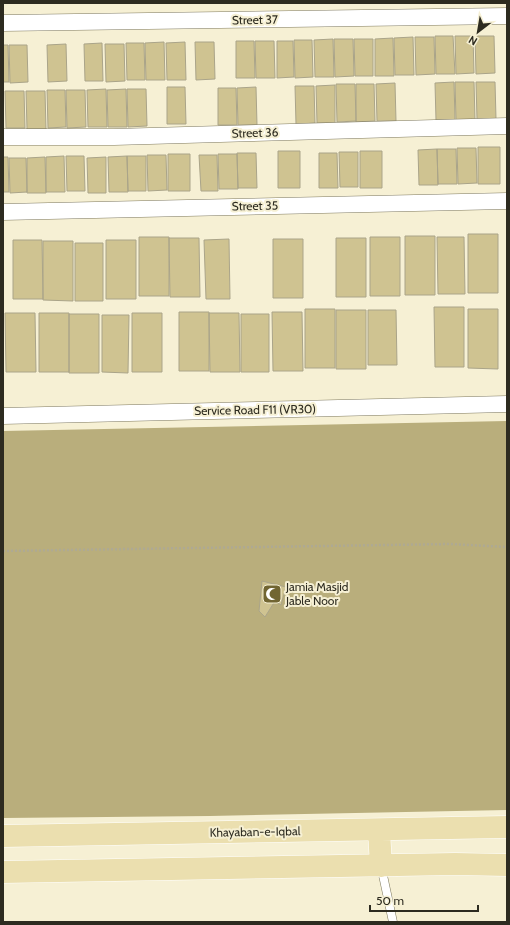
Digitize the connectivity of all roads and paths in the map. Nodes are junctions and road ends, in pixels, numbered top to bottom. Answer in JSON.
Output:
{"nodes":[{"id":1,"x":507,"y":16,"type":"edge"},
{"id":2,"x":3,"y":23,"type":"edge"},
{"id":3,"x":507,"y":126,"type":"edge"},
{"id":4,"x":3,"y":138,"type":"edge"},
{"id":5,"x":507,"y":201,"type":"edge"},
{"id":6,"x":3,"y":212,"type":"edge"},
{"id":7,"x":507,"y":404,"type":"edge"},
{"id":8,"x":3,"y":416,"type":"edge"},
{"id":9,"x":507,"y":547,"type":"edge"},
{"id":10,"x":3,"y":551,"type":"edge"},
{"id":11,"x":507,"y":827,"type":"edge"},
{"id":12,"x":379,"y":830,"type":"junction"},
{"id":13,"x":3,"y":836,"type":"edge"},
{"id":14,"x":507,"y":865,"type":"edge"},
{"id":15,"x":381,"y":866,"type":"junction"},
{"id":16,"x":3,"y":872,"type":"edge"},
{"id":17,"x":393,"y":922,"type":"edge"}],
"edges":[{"from":1,"to":2,"type":"street","name":"Street 37"},
{"from":3,"to":4,"type":"street","name":"Street 36"},
{"from":5,"to":6,"type":"street","name":"Street 35"},
{"from":7,"to":8,"type":"street","name":"Service Road F11 (VR30)"},
{"from":9,"to":10,"type":"path"},
{"from":11,"to":12,"type":"main road","name":"Khayaban-e-Iqbal"},
{"from":12,"to":13,"type":"main road","name":"Khayaban-e-Iqbal"},
{"from":12,"to":15,"type":"main road"},
{"from":14,"to":15,"type":"main road"},
{"from":15,"to":16,"type":"main road"},
{"from":15,"to":17,"type":"lane"}]}
